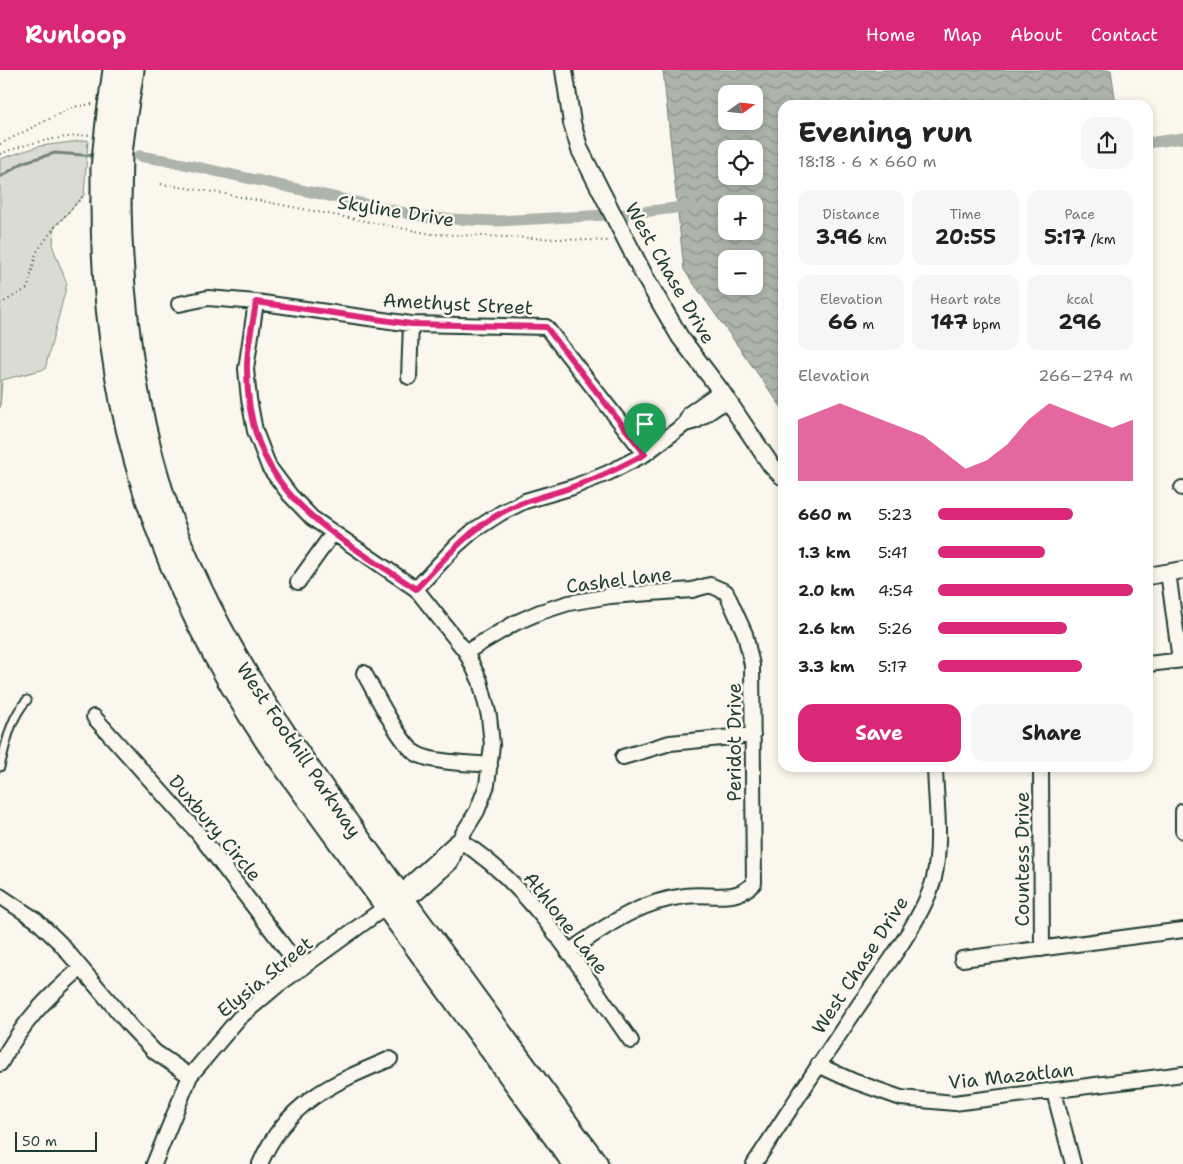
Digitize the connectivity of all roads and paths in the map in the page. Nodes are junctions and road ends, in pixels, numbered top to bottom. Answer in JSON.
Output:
{"nodes":[{"id":1,"x":114,"y":70,"type":"edge"},
{"id":2,"x":133,"y":70,"type":"edge"},
{"id":3,"x":564,"y":70,"type":"edge"},
{"id":4,"x":115,"y":111,"type":"junction"},
{"id":5,"x":97,"y":135,"type":"dead end"},
{"id":6,"x":0,"y":144,"type":"edge"},
{"id":7,"x":0,"y":154,"type":"edge"},
{"id":8,"x":161,"y":184,"type":"dead end"},
{"id":9,"x":102,"y":201,"type":"junction"},
{"id":10,"x":628,"y":243,"type":"junction"},
{"id":11,"x":256,"y":302,"type":"junction"},
{"id":12,"x":0,"y":304,"type":"edge"},
{"id":13,"x":179,"y":304,"type":"dead end"},
{"id":14,"x":411,"y":324,"type":"junction"},
{"id":15,"x":409,"y":377,"type":"dead end"},
{"id":16,"x":724,"y":395,"type":"junction"},
{"id":17,"x":645,"y":454,"type":"junction"},
{"id":18,"x":778,"y":472,"type":"edge"},
{"id":19,"x":333,"y":533,"type":"junction"},
{"id":20,"x":1176,"y":572,"type":"edge"},
{"id":21,"x":1153,"y":575,"type":"edge"},
{"id":22,"x":298,"y":582,"type":"dead end"},
{"id":23,"x":416,"y":589,"type":"junction"},
{"id":24,"x":726,"y":592,"type":"joint"},
{"id":25,"x":466,"y":652,"type":"junction"},
{"id":26,"x":1181,"y":660,"type":"edge"},
{"id":27,"x":1153,"y":663,"type":"edge"},
{"id":28,"x":364,"y":673,"type":"dead end"},
{"id":29,"x":27,"y":700,"type":"dead end"},
{"id":30,"x":94,"y":717,"type":"dead end"},
{"id":31,"x":753,"y":736,"type":"junction"},
{"id":32,"x":623,"y":757,"type":"dead end"},
{"id":33,"x":490,"y":764,"type":"junction"},
{"id":34,"x":0,"y":767,"type":"edge"},
{"id":35,"x":935,"y":772,"type":"edge"},
{"id":36,"x":1041,"y":772,"type":"edge"},
{"id":37,"x":1183,"y":810,"type":"edge"},
{"id":38,"x":1183,"y":831,"type":"edge"},
{"id":39,"x":459,"y":840,"type":"junction"},
{"id":40,"x":0,"y":896,"type":"edge"},
{"id":41,"x":393,"y":902,"type":"junction"},
{"id":42,"x":1183,"y":930,"type":"edge"},
{"id":43,"x":1042,"y":950,"type":"junction"},
{"id":44,"x":568,"y":952,"type":"junction"},
{"id":45,"x":962,"y":959,"type":"dead end"},
{"id":46,"x":81,"y":968,"type":"junction"},
{"id":47,"x":301,"y":969,"type":"junction"},
{"id":48,"x":631,"y":1041,"type":"dead end"},
{"id":49,"x":390,"y":1059,"type":"dead end"},
{"id":50,"x":0,"y":1064,"type":"edge"},
{"id":51,"x":818,"y":1065,"type":"junction"},
{"id":52,"x":1183,"y":1074,"type":"edge"},
{"id":53,"x":190,"y":1076,"type":"junction"},
{"id":54,"x":1054,"y":1092,"type":"junction"},
{"id":55,"x":154,"y":1164,"type":"edge"},
{"id":56,"x":260,"y":1164,"type":"edge"},
{"id":57,"x":574,"y":1164,"type":"edge"},
{"id":58,"x":596,"y":1164,"type":"edge"},
{"id":59,"x":754,"y":1164,"type":"edge"},
{"id":60,"x":1073,"y":1164,"type":"edge"}],
"edges":[{"from":1,"to":4,"type":"main road","name":"West Foothill Parkway"},
{"from":2,"to":4,"type":"main road","name":"West Foothill Parkway"},
{"from":3,"to":10,"type":"street","name":"West Chase Drive"},
{"from":4,"to":6,"type":"path"},
{"from":4,"to":9,"type":"main road","name":"West Foothill Parkway","bridge":true},
{"from":5,"to":7,"type":"path"},
{"from":8,"to":10,"type":"path","name":"Skyline Drive"},
{"from":9,"to":12,"type":"path"},
{"from":9,"to":41,"type":"main road","name":"West Foothill Parkway"},
{"from":10,"to":16,"type":"street","name":"West Chase Drive"},
{"from":11,"to":13,"type":"street","name":"Amethyst Street"},
{"from":11,"to":14,"type":"street","name":"Amethyst Street"},
{"from":11,"to":19,"type":"street","name":"Elysia Street"},
{"from":14,"to":15,"type":"street"},
{"from":14,"to":17,"type":"street","name":"Amethyst Street"},
{"from":16,"to":17,"type":"street"},
{"from":16,"to":18,"type":"street","name":"West Chase Drive"},
{"from":17,"to":23,"type":"street"},
{"from":19,"to":22,"type":"street"},
{"from":19,"to":23,"type":"street","name":"Elysia Street"},
{"from":20,"to":21,"type":"street"},
{"from":20,"to":26,"type":"street"},
{"from":23,"to":25,"type":"street","name":"Elysia Street"},
{"from":24,"to":25,"type":"street","name":"Cashel lane"},
{"from":24,"to":31,"type":"street","name":"Peridot Drive"},
{"from":25,"to":33,"type":"street","name":"Elysia Street"},
{"from":26,"to":27,"type":"street"},
{"from":28,"to":33,"type":"street"},
{"from":29,"to":34,"type":"lane"},
{"from":30,"to":47,"type":"street","name":"Duxbury Circle"},
{"from":31,"to":32,"type":"street"},
{"from":31,"to":44,"type":"street","name":"Peridot Drive"},
{"from":33,"to":39,"type":"street","name":"Elysia Street"},
{"from":35,"to":51,"type":"street","name":"West Chase Drive"},
{"from":36,"to":43,"type":"street","name":"Countess Drive"},
{"from":37,"to":38,"type":"street"},
{"from":39,"to":41,"type":"street","name":"Elysia Street"},
{"from":39,"to":44,"type":"street","name":"Athlone Lane"},
{"from":40,"to":46,"type":"street"},
{"from":41,"to":47,"type":"street","name":"Elysia Street"},
{"from":41,"to":57,"type":"main road","name":"West Foothill Parkway"},
{"from":41,"to":58,"type":"main road","name":"West Foothill Parkway"},
{"from":42,"to":43,"type":"street"},
{"from":43,"to":45,"type":"street"},
{"from":44,"to":48,"type":"street","name":"Athlone Lane"},
{"from":46,"to":50,"type":"street"},
{"from":46,"to":53,"type":"street"},
{"from":47,"to":53,"type":"street","name":"Elysia Street"},
{"from":49,"to":56,"type":"street"},
{"from":51,"to":54,"type":"street","name":"Via Mazatlan"},
{"from":51,"to":59,"type":"street","name":"West Chase Drive"},
{"from":52,"to":54,"type":"street","name":"Via Mazatlan"},
{"from":53,"to":55,"type":"street","name":"Elysia Street"},
{"from":54,"to":60,"type":"street"}]}
